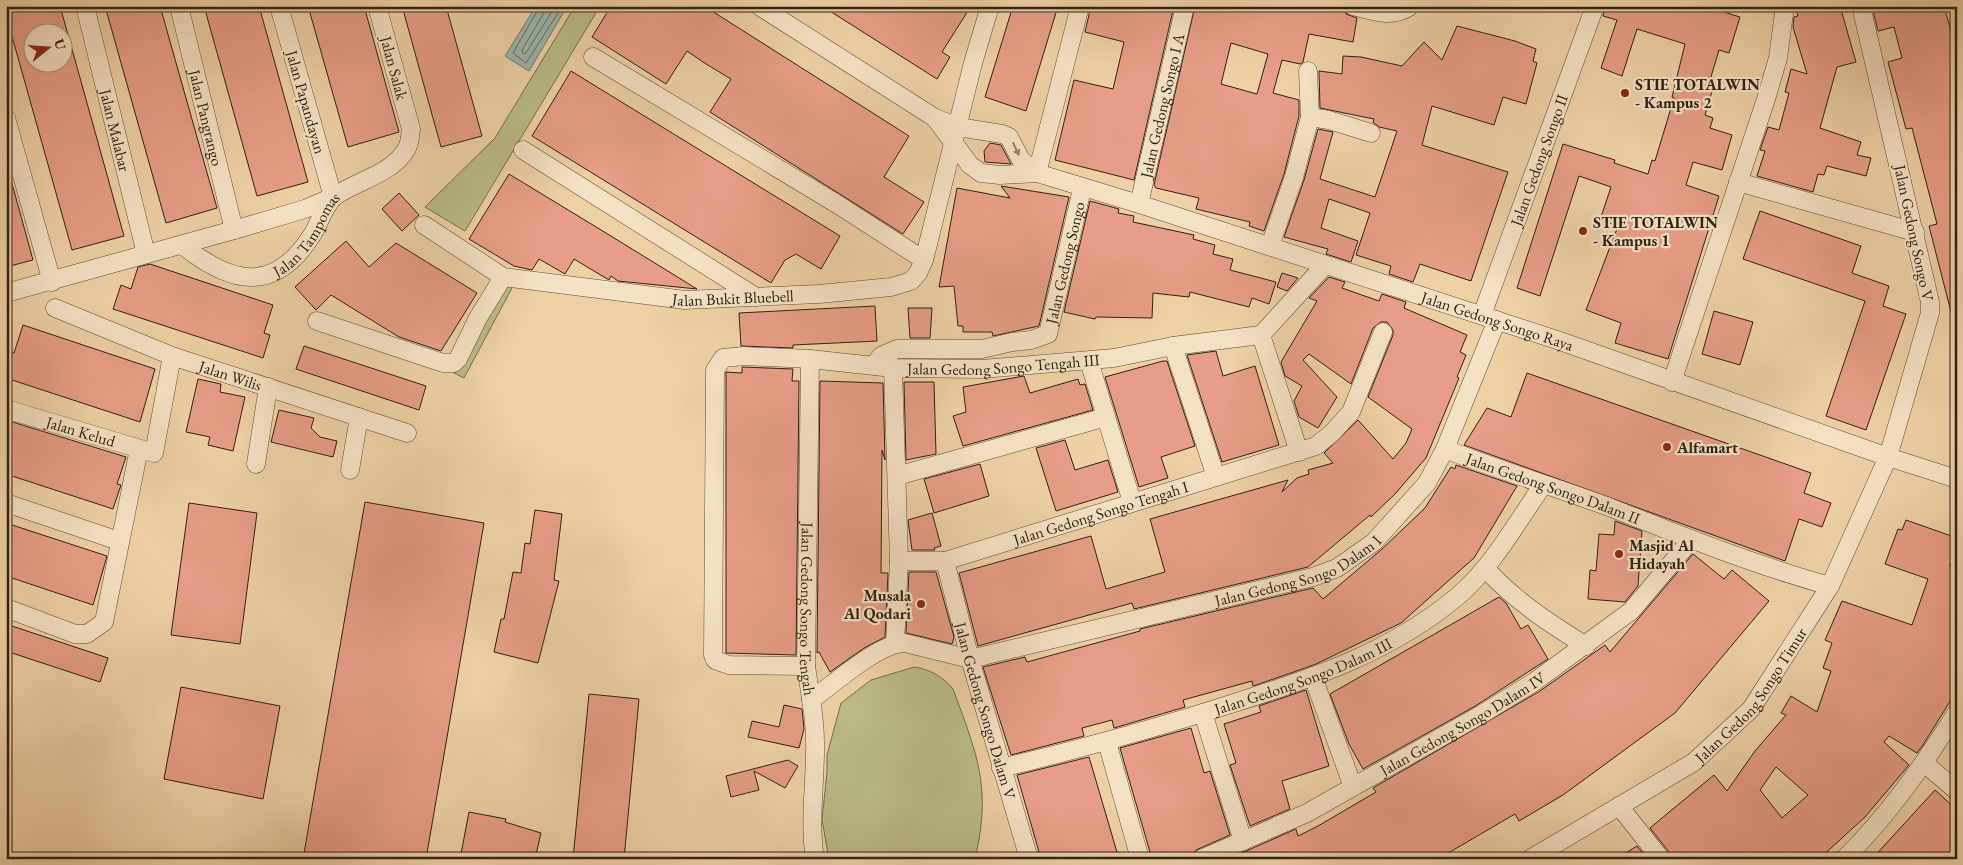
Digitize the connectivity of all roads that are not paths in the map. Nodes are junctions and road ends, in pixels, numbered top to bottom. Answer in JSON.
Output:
{"nodes":[{"id":1,"x":85,"y":6,"type":"edge"},
{"id":2,"x":178,"y":6,"type":"edge"},
{"id":3,"x":279,"y":6,"type":"edge"},
{"id":4,"x":377,"y":6,"type":"edge"},
{"id":5,"x":759,"y":6,"type":"edge"},
{"id":6,"x":990,"y":6,"type":"edge"},
{"id":7,"x":1080,"y":6,"type":"edge"},
{"id":8,"x":1185,"y":6,"type":"edge"},
{"id":9,"x":1353,"y":6,"type":"edge"},
{"id":10,"x":1410,"y":6,"type":"edge"},
{"id":11,"x":1595,"y":6,"type":"edge"},
{"id":12,"x":1785,"y":6,"type":"edge"},
{"id":13,"x":1861,"y":6,"type":"edge"},
{"id":14,"x":593,"y":57,"type":"dead end"},
{"id":15,"x":1308,"y":71,"type":"dead end"},
{"id":16,"x":1310,"y":117,"type":"junction"},
{"id":17,"x":6,"y":118,"type":"edge"},
{"id":18,"x":411,"y":129,"type":"joint"},
{"id":19,"x":1371,"y":133,"type":"dead end"},
{"id":20,"x":956,"y":134,"type":"junction"},
{"id":21,"x":523,"y":150,"type":"dead end"},
{"id":22,"x":1037,"y":173,"type":"junction"},
{"id":23,"x":1738,"y":182,"type":"junction"},
{"id":24,"x":1082,"y":188,"type":"junction"},
{"id":25,"x":334,"y":197,"type":"junction"},
{"id":26,"x":1139,"y":204,"type":"junction"},
{"id":27,"x":424,"y":225,"type":"dead end"},
{"id":28,"x":234,"y":230,"type":"junction"},
{"id":29,"x":1915,"y":232,"type":"junction"},
{"id":30,"x":182,"y":245,"type":"junction"},
{"id":31,"x":1270,"y":246,"type":"junction"},
{"id":32,"x":146,"y":254,"type":"junction"},
{"id":33,"x":924,"y":260,"type":"junction"},
{"id":34,"x":1325,"y":265,"type":"junction"},
{"id":35,"x":503,"y":276,"type":"junction"},
{"id":36,"x":52,"y":282,"type":"junction"},
{"id":37,"x":6,"y":293,"type":"edge"},
{"id":38,"x":756,"y":297,"type":"junction"},
{"id":39,"x":55,"y":308,"type":"dead end"},
{"id":40,"x":1490,"y":318,"type":"junction"},
{"id":41,"x":318,"y":321,"type":"dead end"},
{"id":42,"x":1383,"y":332,"type":"dead end"},
{"id":43,"x":1262,"y":335,"type":"junction"},
{"id":44,"x":1173,"y":346,"type":"junction"},
{"id":45,"x":172,"y":356,"type":"junction"},
{"id":46,"x":810,"y":359,"type":"junction"},
{"id":47,"x":1089,"y":361,"type":"junction"},
{"id":48,"x":874,"y":366,"type":"junction"},
{"id":49,"x":893,"y":368,"type":"junction"},
{"id":50,"x":1672,"y":382,"type":"junction"},
{"id":51,"x":268,"y":387,"type":"junction"},
{"id":52,"x":6,"y":409,"type":"edge"},
{"id":53,"x":1106,"y":416,"type":"junction"},
{"id":54,"x":359,"y":417,"type":"junction"},
{"id":55,"x":407,"y":433,"type":"dead end"},
{"id":56,"x":1445,"y":449,"type":"junction"},
{"id":57,"x":146,"y":451,"type":"junction"},
{"id":58,"x":1299,"y":452,"type":"junction"},
{"id":59,"x":1888,"y":457,"type":"junction"},
{"id":60,"x":256,"y":464,"type":"dead end"},
{"id":61,"x":350,"y":470,"type":"dead end"},
{"id":62,"x":897,"y":476,"type":"junction"},
{"id":63,"x":1216,"y":477,"type":"junction"},
{"id":64,"x":1957,"y":479,"type":"edge"},
{"id":65,"x":1543,"y":485,"type":"junction"},
{"id":66,"x":1132,"y":502,"type":"junction"},
{"id":67,"x":6,"y":504,"type":"edge"},
{"id":68,"x":1691,"y":540,"type":"junction"},
{"id":69,"x":119,"y":541,"type":"junction"},
{"id":70,"x":899,"y":561,"type":"junction"},
{"id":71,"x":945,"y":561,"type":"junction"},
{"id":72,"x":1485,"y":568,"type":"junction"},
{"id":73,"x":1830,"y":586,"type":"junction"},
{"id":74,"x":6,"y":608,"type":"edge"},
{"id":75,"x":895,"y":643,"type":"junction"},
{"id":76,"x":1586,"y":646,"type":"junction"},
{"id":77,"x":970,"y":660,"type":"junction"},
{"id":78,"x":806,"y":666,"type":"junction"},
{"id":79,"x":1312,"y":677,"type":"junction"},
{"id":80,"x":811,"y":700,"type":"junction"},
{"id":81,"x":1957,"y":712,"type":"edge"},
{"id":82,"x":1203,"y":713,"type":"junction"},
{"id":83,"x":1107,"y":742,"type":"junction"},
{"id":84,"x":1924,"y":763,"type":"junction"},
{"id":85,"x":1001,"y":768,"type":"junction"},
{"id":86,"x":1353,"y":787,"type":"junction"},
{"id":87,"x":1957,"y":791,"type":"edge"},
{"id":88,"x":1619,"y":806,"type":"junction"},
{"id":89,"x":1243,"y":841,"type":"junction"},
{"id":90,"x":815,"y":859,"type":"edge"},
{"id":91,"x":1029,"y":859,"type":"edge"},
{"id":92,"x":1140,"y":859,"type":"edge"},
{"id":93,"x":1201,"y":859,"type":"edge"},
{"id":94,"x":1530,"y":859,"type":"edge"},
{"id":95,"x":1661,"y":859,"type":"edge"},
{"id":96,"x":1844,"y":859,"type":"edge"}],
"edges":[{"from":1,"to":32,"type":"street","name":"Jalan Malabar"},
{"from":2,"to":28,"type":"street","name":"Jalan Pangrango"},
{"from":3,"to":25,"type":"street","name":"Jalan Papandayan"},
{"from":4,"to":18,"type":"street","name":"Jalan Salak"},
{"from":5,"to":20,"type":"street"},
{"from":6,"to":20,"type":"street","name":"Jalan Bukit Bluebell"},
{"from":7,"to":22,"type":"street"},
{"from":8,"to":26,"type":"street","name":"Jalan Gedong Songo I A"},
{"from":9,"to":10,"type":"street"},
{"from":11,"to":40,"type":"street","name":"Jalan Gedong Songo II"},
{"from":12,"to":23,"type":"street"},
{"from":13,"to":29,"type":"street","name":"Jalan Gedong Songo V"},
{"from":14,"to":33,"type":"street"},
{"from":15,"to":16,"type":"street"},
{"from":16,"to":19,"type":"street"},
{"from":16,"to":31,"type":"street"},
{"from":17,"to":36,"type":"street"},
{"from":18,"to":25,"type":"street","name":"Jalan Tampomas"},
{"from":20,"to":22,"type":"street","one_way":true},
{"from":20,"to":22,"type":"street"},
{"from":20,"to":33,"type":"street","name":"Jalan Bukit Bluebell"},
{"from":21,"to":38,"type":"street"},
{"from":22,"to":24,"type":"street","name":"Jalan Gedong Songo Raya"},
{"from":23,"to":29,"type":"street"},
{"from":23,"to":50,"type":"street"},
{"from":24,"to":26,"type":"street","name":"Jalan Gedong Songo Raya"},
{"from":24,"to":48,"type":"street","name":"Jalan Gedong Songo"},
{"from":25,"to":28,"type":"street"},
{"from":25,"to":30,"type":"street","name":"Jalan Tampomas"},
{"from":26,"to":31,"type":"street","name":"Jalan Gedong Songo Raya"},
{"from":27,"to":35,"type":"street","name":"Jalan Bukit Bluebell"},
{"from":28,"to":30,"type":"street"},
{"from":29,"to":59,"type":"street","name":"Jalan Gedong Songo V"},
{"from":30,"to":32,"type":"street"},
{"from":31,"to":34,"type":"street","name":"Jalan Gedong Songo Raya"},
{"from":32,"to":36,"type":"street"},
{"from":33,"to":38,"type":"street","name":"Jalan Bukit Bluebell"},
{"from":34,"to":40,"type":"street","name":"Jalan Gedong Songo Raya"},
{"from":34,"to":43,"type":"street"},
{"from":35,"to":38,"type":"street","name":"Jalan Bukit Bluebell"},
{"from":35,"to":41,"type":"street"},
{"from":36,"to":37,"type":"street"},
{"from":39,"to":45,"type":"street","name":"Jalan Wilis"},
{"from":40,"to":50,"type":"street","name":"Jalan Gedong Songo Raya"},
{"from":40,"to":56,"type":"street","name":"Jalan Gedong Songo Dalam I"},
{"from":42,"to":58,"type":"street","name":"Jalan Gedong Songo Tengah I"},
{"from":43,"to":44,"type":"street","name":"Jalan Gedong Songo Tengah III"},
{"from":43,"to":58,"type":"street"},
{"from":44,"to":47,"type":"street","name":"Jalan Gedong Songo Tengah III"},
{"from":44,"to":63,"type":"street"},
{"from":45,"to":51,"type":"street","name":"Jalan Wilis"},
{"from":45,"to":57,"type":"street"},
{"from":46,"to":48,"type":"street","name":"Jalan Gedong Songo Tengah III"},
{"from":46,"to":78,"type":"street","name":"Jalan Gedong Songo Tengah"},
{"from":46,"to":78,"type":"street","name":"Jalan Gedong Songo Tengah III"},
{"from":47,"to":49,"type":"street","name":"Jalan Gedong Songo Tengah III"},
{"from":47,"to":53,"type":"street"},
{"from":48,"to":49,"type":"street","name":"Jalan Gedong Songo Tengah III"},
{"from":49,"to":62,"type":"street"},
{"from":50,"to":59,"type":"street","name":"Jalan Gedong Songo Raya"},
{"from":51,"to":54,"type":"street","name":"Jalan Wilis"},
{"from":51,"to":60,"type":"street"},
{"from":52,"to":57,"type":"street","name":"Jalan Kelud"},
{"from":53,"to":62,"type":"street"},
{"from":53,"to":66,"type":"street"},
{"from":54,"to":55,"type":"street","name":"Jalan Wilis"},
{"from":54,"to":61,"type":"street"},
{"from":56,"to":65,"type":"street","name":"Jalan Gedong Songo Dalam II"},
{"from":56,"to":77,"type":"street","name":"Jalan Gedong Songo Dalam I"},
{"from":57,"to":69,"type":"street"},
{"from":58,"to":63,"type":"street","name":"Jalan Gedong Songo Tengah I"},
{"from":59,"to":64,"type":"street","name":"Jalan Gedong Songo Raya"},
{"from":59,"to":73,"type":"street","name":"Jalan Gedong Songo Timur"},
{"from":62,"to":70,"type":"street"},
{"from":63,"to":66,"type":"street","name":"Jalan Gedong Songo Tengah I"},
{"from":65,"to":68,"type":"street","name":"Jalan Gedong Songo Dalam II"},
{"from":65,"to":72,"type":"street","name":"Jalan Gedong Songo Dalam III"},
{"from":66,"to":71,"type":"street","name":"Jalan Gedong Songo Tengah I"},
{"from":67,"to":69,"type":"street"},
{"from":68,"to":73,"type":"street","name":"Jalan Gedong Songo Dalam II"},
{"from":68,"to":76,"type":"street","name":"Jalan Gedong Songo Dalam IV"},
{"from":69,"to":74,"type":"street"},
{"from":70,"to":71,"type":"street","name":"Jalan Gedong Songo Tengah I"},
{"from":70,"to":75,"type":"street"},
{"from":71,"to":77,"type":"street","name":"Jalan Gedong Songo Dalam V"},
{"from":72,"to":76,"type":"street"},
{"from":72,"to":79,"type":"street","name":"Jalan Gedong Songo Dalam III"},
{"from":73,"to":88,"type":"street","name":"Jalan Gedong Songo Timur"},
{"from":75,"to":77,"type":"street"},
{"from":75,"to":80,"type":"street"},
{"from":76,"to":86,"type":"street","name":"Jalan Gedong Songo Dalam IV"},
{"from":77,"to":85,"type":"street","name":"Jalan Gedong Songo Dalam V"},
{"from":78,"to":80,"type":"street","name":"Jalan Gedong Songo Tengah"},
{"from":79,"to":82,"type":"street","name":"Jalan Gedong Songo Dalam III"},
{"from":79,"to":86,"type":"street"},
{"from":80,"to":90,"type":"street","name":"Jalan Gedong Songo Tengah"},
{"from":81,"to":84,"type":"street"},
{"from":82,"to":83,"type":"street","name":"Jalan Gedong Songo Dalam III"},
{"from":82,"to":89,"type":"street"},
{"from":83,"to":85,"type":"street","name":"Jalan Gedong Songo Dalam III"},
{"from":83,"to":92,"type":"street"},
{"from":84,"to":87,"type":"street"},
{"from":84,"to":96,"type":"street"},
{"from":85,"to":91,"type":"street","name":"Jalan Gedong Songo Dalam V"},
{"from":86,"to":89,"type":"street","name":"Jalan Gedong Songo Dalam IV"},
{"from":88,"to":94,"type":"street","name":"Jalan Gedong Songo Timur"},
{"from":88,"to":95,"type":"street"},
{"from":89,"to":93,"type":"street","name":"Jalan Gedong Songo Dalam IV"}]}
